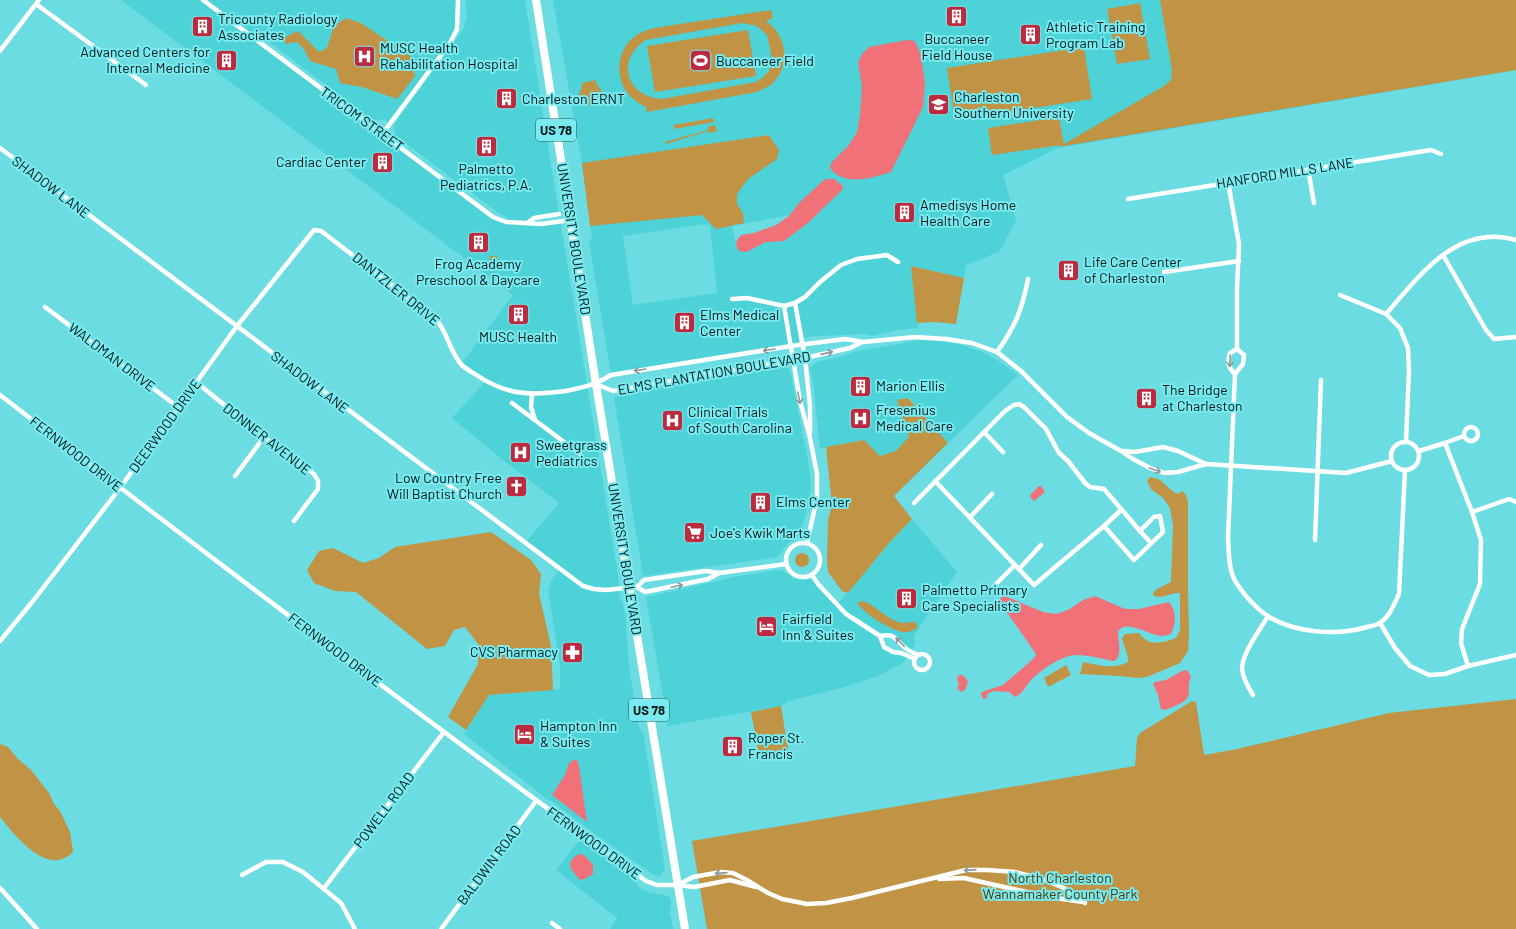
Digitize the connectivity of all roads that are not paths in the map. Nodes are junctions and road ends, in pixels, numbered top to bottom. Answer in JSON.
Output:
{"nodes":[{"id":1,"x":203,"y":0,"type":"edge"},
{"id":2,"x":458,"y":0,"type":"edge"},
{"id":3,"x":536,"y":0,"type":"edge"},
{"id":4,"x":37,"y":2,"type":"edge"},
{"id":5,"x":0,"y":51,"type":"edge"},
{"id":6,"x":146,"y":85,"type":"dead end"},
{"id":7,"x":382,"y":133,"type":"junction"},
{"id":8,"x":0,"y":148,"type":"edge"},
{"id":9,"x":1441,"y":154,"type":"dead end"},
{"id":10,"x":1308,"y":169,"type":"junction"},
{"id":11,"x":1228,"y":182,"type":"junction"},
{"id":12,"x":1128,"y":199,"type":"dead end"},
{"id":13,"x":1314,"y":203,"type":"dead end"},
{"id":14,"x":559,"y":214,"type":"dead end"},
{"id":15,"x":571,"y":220,"type":"junction"},
{"id":16,"x":527,"y":223,"type":"junction"},
{"id":17,"x":314,"y":230,"type":"joint"},
{"id":18,"x":1516,"y":240,"type":"edge"},
{"id":19,"x":1443,"y":255,"type":"junction"},
{"id":20,"x":1239,"y":261,"type":"junction"},
{"id":21,"x":898,"y":262,"type":"dead end"},
{"id":22,"x":1164,"y":272,"type":"dead end"},
{"id":23,"x":1028,"y":280,"type":"dead end"},
{"id":24,"x":1340,"y":295,"type":"dead end"},
{"id":25,"x":732,"y":299,"type":"dead end"},
{"id":26,"x":795,"y":303,"type":"junction"},
{"id":27,"x":784,"y":306,"type":"junction"},
{"id":28,"x":45,"y":307,"type":"dead end"},
{"id":29,"x":1386,"y":314,"type":"junction"},
{"id":30,"x":237,"y":326,"type":"junction"},
{"id":31,"x":1516,"y":337,"type":"edge"},
{"id":32,"x":863,"y":342,"type":"junction"},
{"id":33,"x":802,"y":344,"type":"junction"},
{"id":34,"x":791,"y":346,"type":"junction"},
{"id":35,"x":1237,"y":349,"type":"junction"},
{"id":36,"x":997,"y":352,"type":"junction"},
{"id":37,"x":805,"y":358,"type":"junction"},
{"id":38,"x":792,"y":360,"type":"junction"},
{"id":39,"x":1235,"y":374,"type":"junction"},
{"id":40,"x":1321,"y":380,"type":"dead end"},
{"id":41,"x":196,"y":382,"type":"junction"},
{"id":42,"x":596,"y":384,"type":"junction"},
{"id":43,"x":532,"y":394,"type":"junction"},
{"id":44,"x":0,"y":395,"type":"edge"},
{"id":45,"x":512,"y":403,"type":"dead end"},
{"id":46,"x":178,"y":407,"type":"junction"},
{"id":47,"x":535,"y":421,"type":"junction"},
{"id":48,"x":984,"y":432,"type":"junction"},
{"id":49,"x":1464,"y":436,"type":"dead end"},
{"id":50,"x":264,"y":437,"type":"junction"},
{"id":51,"x":810,"y":438,"type":"junction"},
{"id":52,"x":1406,"y":441,"type":"junction"},
{"id":53,"x":1445,"y":444,"type":"junction"},
{"id":54,"x":1121,"y":451,"type":"junction"},
{"id":55,"x":1419,"y":451,"type":"junction"},
{"id":56,"x":1003,"y":452,"type":"dead end"},
{"id":57,"x":580,"y":454,"type":"dead end"},
{"id":58,"x":1392,"y":461,"type":"junction"},
{"id":59,"x":1206,"y":464,"type":"junction"},
{"id":60,"x":1230,"y":464,"type":"junction"},
{"id":61,"x":1405,"y":470,"type":"junction"},
{"id":62,"x":1317,"y":471,"type":"junction"},
{"id":63,"x":235,"y":476,"type":"dead end"},
{"id":64,"x":935,"y":481,"type":"junction"},
{"id":65,"x":120,"y":488,"type":"junction"},
{"id":66,"x":992,"y":494,"type":"dead end"},
{"id":67,"x":1516,"y":502,"type":"edge"},
{"id":68,"x":914,"y":503,"type":"dead end"},
{"id":69,"x":1122,"y":510,"type":"junction"},
{"id":70,"x":1472,"y":512,"type":"junction"},
{"id":71,"x":970,"y":517,"type":"junction"},
{"id":72,"x":294,"y":521,"type":"dead end"},
{"id":73,"x":1104,"y":526,"type":"junction"},
{"id":74,"x":1140,"y":530,"type":"junction"},
{"id":75,"x":1315,"y":540,"type":"dead end"},
{"id":76,"x":807,"y":543,"type":"junction"},
{"id":77,"x":1151,"y":543,"type":"junction"},
{"id":78,"x":1041,"y":545,"type":"dead end"},
{"id":79,"x":786,"y":564,"type":"junction"},
{"id":80,"x":1015,"y":565,"type":"junction"},
{"id":81,"x":1019,"y":569,"type":"junction"},
{"id":82,"x":719,"y":573,"type":"junction"},
{"id":83,"x":812,"y":575,"type":"junction"},
{"id":84,"x":633,"y":588,"type":"junction"},
{"id":85,"x":991,"y":589,"type":"dead end"},
{"id":86,"x":1268,"y":616,"type":"junction"},
{"id":87,"x":1380,"y":623,"type":"junction"},
{"id":88,"x":880,"y":636,"type":"junction"},
{"id":89,"x":0,"y":640,"type":"edge"},
{"id":90,"x":1516,"y":655,"type":"edge"},
{"id":91,"x":1468,"y":666,"type":"junction"},
{"id":92,"x":1253,"y":695,"type":"dead end"},
{"id":93,"x":444,"y":732,"type":"junction"},
{"id":94,"x":536,"y":801,"type":"junction"},
{"id":95,"x":242,"y":875,"type":"dead end"},
{"id":96,"x":931,"y":880,"type":"junction"},
{"id":97,"x":678,"y":885,"type":"junction"},
{"id":98,"x":756,"y":887,"type":"junction"},
{"id":99,"x":0,"y":888,"type":"edge"},
{"id":100,"x":324,"y":888,"type":"junction"},
{"id":101,"x":552,"y":923,"type":"dead end"},
{"id":102,"x":38,"y":929,"type":"edge"},
{"id":103,"x":355,"y":929,"type":"edge"},
{"id":104,"x":441,"y":929,"type":"edge"},
{"id":105,"x":560,"y":929,"type":"edge"},
{"id":106,"x":685,"y":929,"type":"edge"}],
"edges":[{"from":1,"to":7,"type":"street","name":"TRICOM STREET"},
{"from":2,"to":7,"type":"street"},
{"from":3,"to":15,"type":"main road","name":"UNIVERSITY BOULEVARD","number":"US 78"},
{"from":4,"to":5,"type":"street"},
{"from":4,"to":6,"type":"street"},
{"from":7,"to":16,"type":"street","name":"TRICOM STREET"},
{"from":8,"to":30,"type":"street","name":"SHADOW LANE"},
{"from":9,"to":10,"type":"street","name":"HANFORD MILLS LANE"},
{"from":10,"to":11,"type":"street","name":"HANFORD MILLS LANE"},
{"from":10,"to":13,"type":"street"},
{"from":11,"to":12,"type":"street","name":"HANFORD MILLS LANE"},
{"from":11,"to":20,"type":"street"},
{"from":14,"to":16,"type":"street","name":"TRICOM STREET"},
{"from":15,"to":16,"type":"street","name":"TRICOM STREET"},
{"from":15,"to":42,"type":"main road","name":"UNIVERSITY BOULEVARD","number":"US 78"},
{"from":17,"to":30,"type":"street","name":"DEERWOOD DRIVE"},
{"from":17,"to":43,"type":"street","name":"DANTZLER DRIVE"},
{"from":18,"to":19,"type":"street"},
{"from":19,"to":29,"type":"street"},
{"from":19,"to":31,"type":"street"},
{"from":20,"to":22,"type":"street"},
{"from":20,"to":35,"type":"street"},
{"from":21,"to":26,"type":"street"},
{"from":23,"to":36,"type":"street"},
{"from":24,"to":29,"type":"street"},
{"from":25,"to":27,"type":"street"},
{"from":26,"to":27,"type":"street"},
{"from":26,"to":33,"type":"street"},
{"from":27,"to":34,"type":"street"},
{"from":28,"to":46,"type":"street","name":"WALDMAN DRIVE"},
{"from":29,"to":52,"type":"street"},
{"from":30,"to":41,"type":"street","name":"DEERWOOD DRIVE"},
{"from":30,"to":84,"type":"street","name":"SHADOW LANE"},
{"from":32,"to":33,"type":"street","name":"ELMS PLANTATION BOULEVARD"},
{"from":32,"to":36,"type":"street","name":"ELMS PLANTATION BOULEVARD"},
{"from":37,"to":32,"type":"street","name":"ELMS PLANTATION BOULEVARD","one_way":true},
{"from":33,"to":34,"type":"street","name":"ELMS PLANTATION BOULEVARD"},
{"from":33,"to":37,"type":"street"},
{"from":34,"to":38,"type":"street"},
{"from":34,"to":42,"type":"street","name":"ELMS PLANTATION BOULEVARD","one_way":true},
{"from":35,"to":39,"type":"street"},
{"from":35,"to":39,"type":"street","one_way":true},
{"from":36,"to":54,"type":"street","name":"ELMS PLANTATION BOULEVARD"},
{"from":37,"to":38,"type":"street","name":"ELMS PLANTATION BOULEVARD"},
{"from":37,"to":51,"type":"street"},
{"from":38,"to":42,"type":"street","name":"ELMS PLANTATION BOULEVARD"},
{"from":38,"to":51,"type":"street","one_way":true},
{"from":39,"to":60,"type":"street"},
{"from":40,"to":62,"type":"street"},
{"from":41,"to":46,"type":"street","name":"DEERWOOD DRIVE"},
{"from":41,"to":50,"type":"street","name":"DONNER AVENUE"},
{"from":42,"to":43,"type":"street","name":"DANTZLER DRIVE"},
{"from":42,"to":84,"type":"main road","name":"UNIVERSITY BOULEVARD","number":"US 78"},
{"from":43,"to":47,"type":"street"},
{"from":44,"to":65,"type":"street","name":"FERNWOOD DRIVE"},
{"from":45,"to":47,"type":"street"},
{"from":46,"to":65,"type":"street","name":"DEERWOOD DRIVE"},
{"from":47,"to":57,"type":"street"},
{"from":48,"to":56,"type":"street"},
{"from":48,"to":64,"type":"street"},
{"from":48,"to":69,"type":"street"},
{"from":49,"to":53,"type":"street"},
{"from":50,"to":63,"type":"street"},
{"from":50,"to":72,"type":"street","name":"DONNER AVENUE"},
{"from":51,"to":76,"type":"street"},
{"from":52,"to":55,"type":"street"},
{"from":52,"to":58,"type":"street"},
{"from":53,"to":55,"type":"street"},
{"from":53,"to":70,"type":"street"},
{"from":54,"to":59,"type":"street","name":"ELMS PLANTATION BOULEVARD"},
{"from":54,"to":59,"type":"street","name":"ELMS PLANTATION BOULEVARD","one_way":true},
{"from":55,"to":61,"type":"street"},
{"from":58,"to":61,"type":"street"},
{"from":58,"to":62,"type":"street","name":"ELMS PLANTATION BOULEVARD"},
{"from":59,"to":60,"type":"street","name":"ELMS PLANTATION BOULEVARD"},
{"from":60,"to":62,"type":"street","name":"ELMS PLANTATION BOULEVARD"},
{"from":60,"to":86,"type":"street"},
{"from":61,"to":87,"type":"street"},
{"from":62,"to":75,"type":"street"},
{"from":64,"to":68,"type":"street"},
{"from":64,"to":71,"type":"street"},
{"from":65,"to":89,"type":"street","name":"DEERWOOD DRIVE"},
{"from":65,"to":93,"type":"street","name":"FERNWOOD DRIVE"},
{"from":66,"to":71,"type":"street"},
{"from":67,"to":70,"type":"street"},
{"from":69,"to":73,"type":"street"},
{"from":69,"to":74,"type":"street"},
{"from":70,"to":91,"type":"street"},
{"from":71,"to":80,"type":"street"},
{"from":73,"to":77,"type":"street"},
{"from":73,"to":81,"type":"street"},
{"from":74,"to":77,"type":"street"},
{"from":74,"to":77,"type":"street"},
{"from":76,"to":79,"type":"street"},
{"from":76,"to":83,"type":"street"},
{"from":78,"to":81,"type":"street"},
{"from":79,"to":82,"type":"street"},
{"from":79,"to":83,"type":"street"},
{"from":80,"to":81,"type":"street"},
{"from":80,"to":85,"type":"street"},
{"from":82,"to":84,"type":"street"},
{"from":84,"to":82,"type":"street","one_way":true},
{"from":83,"to":88,"type":"street"},
{"from":84,"to":97,"type":"main road","name":"UNIVERSITY BOULEVARD","number":"US 78"},
{"from":86,"to":87,"type":"street"},
{"from":86,"to":92,"type":"street"},
{"from":87,"to":91,"type":"street"},
{"from":88,"to":88,"type":"street","one_way":true},
{"from":90,"to":91,"type":"street"},
{"from":93,"to":94,"type":"street","name":"FERNWOOD DRIVE"},
{"from":93,"to":100,"type":"street","name":"POWELL ROAD"},
{"from":94,"to":97,"type":"street","name":"FERNWOOD DRIVE"},
{"from":94,"to":104,"type":"street","name":"BALDWIN ROAD"},
{"from":95,"to":100,"type":"street"},
{"from":96,"to":96,"type":"street","one_way":true},
{"from":96,"to":98,"type":"street","name":"FERNWOOD DRIVE"},
{"from":97,"to":98,"type":"street","name":"FERNWOOD DRIVE"},
{"from":98,"to":97,"type":"street","name":"FERNWOOD DRIVE","one_way":true},
{"from":97,"to":106,"type":"main road","name":"UNIVERSITY BOULEVARD","number":"US 78"},
{"from":99,"to":102,"type":"street"},
{"from":100,"to":103,"type":"street"},
{"from":101,"to":105,"type":"street"}]}
